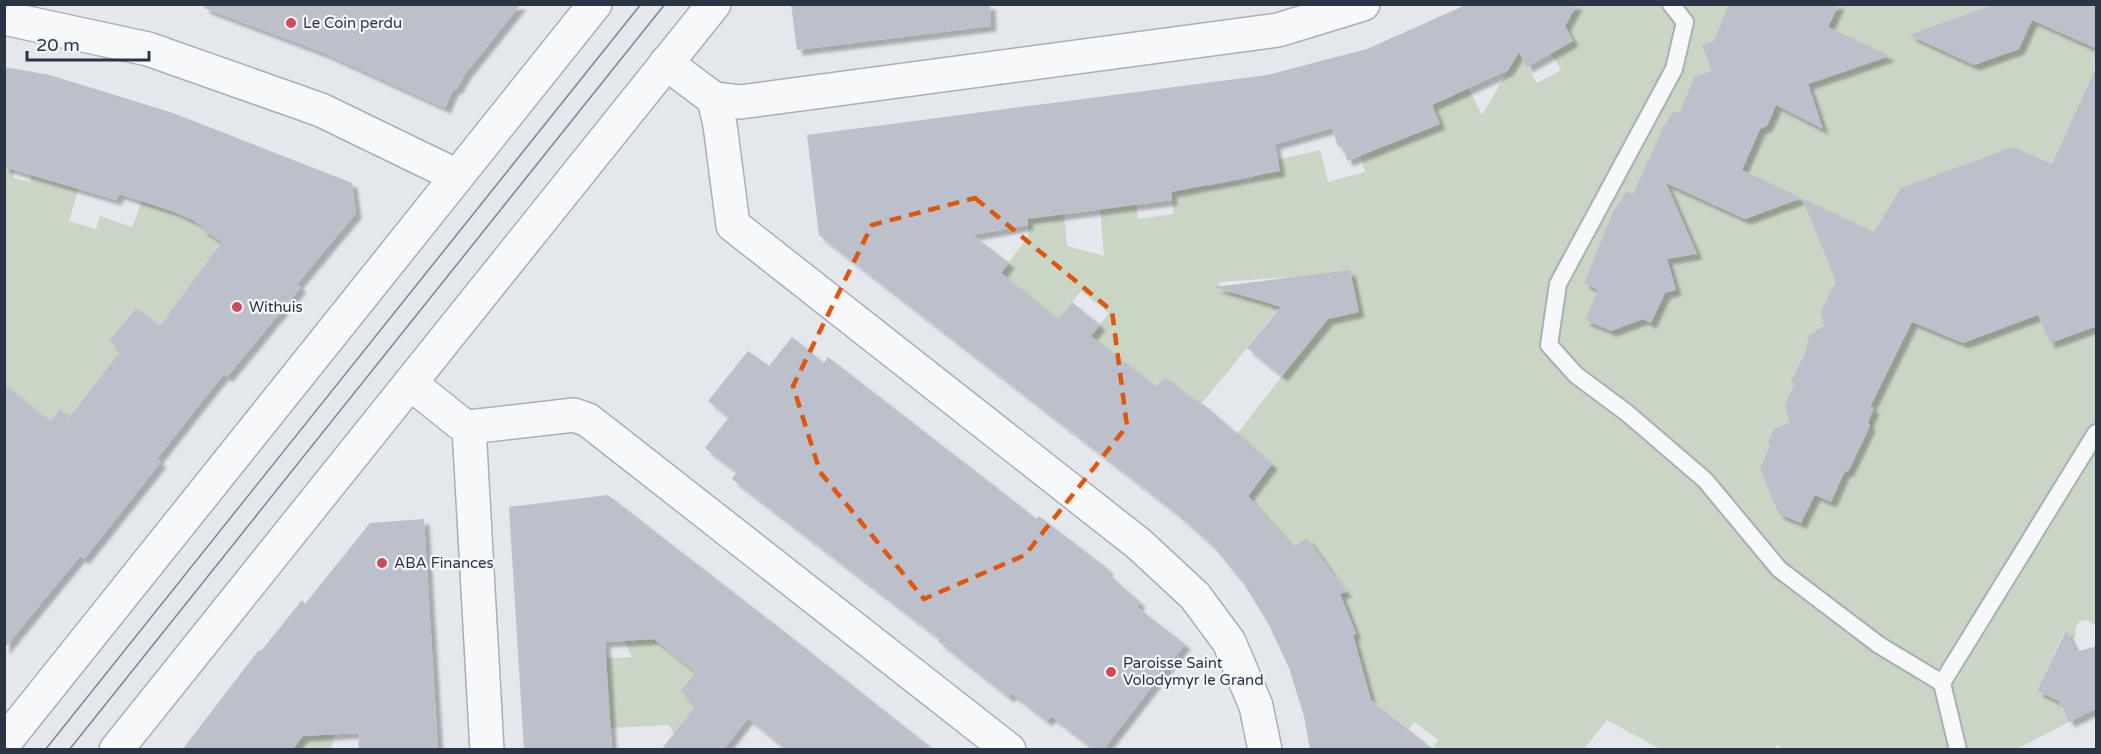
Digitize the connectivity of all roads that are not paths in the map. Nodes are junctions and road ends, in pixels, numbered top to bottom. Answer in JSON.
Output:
{"nodes":[{"id":1,"x":595,"y":4,"type":"edge"},
{"id":2,"x":714,"y":4,"type":"edge"},
{"id":3,"x":1363,"y":4,"type":"edge"},
{"id":4,"x":1671,"y":4,"type":"edge"},
{"id":5,"x":4,"y":18,"type":"edge"},
{"id":6,"x":666,"y":63,"type":"junction"},
{"id":7,"x":714,"y":99,"type":"junction"},
{"id":8,"x":457,"y":176,"type":"junction"},
{"id":9,"x":410,"y":383,"type":"junction"},
{"id":10,"x":470,"y":427,"type":"junction"},
{"id":11,"x":2097,"y":433,"type":"edge"},
{"id":12,"x":1942,"y":683,"type":"junction"},
{"id":13,"x":4,"y":743,"type":"edge"},
{"id":14,"x":116,"y":750,"type":"edge"},
{"id":15,"x":487,"y":750,"type":"edge"},
{"id":16,"x":1009,"y":750,"type":"edge"},
{"id":17,"x":1265,"y":750,"type":"edge"},
{"id":18,"x":1958,"y":750,"type":"edge"}],
"edges":[{"from":1,"to":8,"type":"street"},
{"from":2,"to":6,"type":"street"},
{"from":3,"to":7,"type":"street"},
{"from":4,"to":12,"type":"lane"},
{"from":5,"to":8,"type":"street"},
{"from":6,"to":7,"type":"street"},
{"from":6,"to":9,"type":"street"},
{"from":7,"to":17,"type":"street"},
{"from":8,"to":13,"type":"street"},
{"from":9,"to":10,"type":"street"},
{"from":9,"to":14,"type":"street"},
{"from":10,"to":15,"type":"street"},
{"from":10,"to":16,"type":"street"},
{"from":11,"to":12,"type":"lane"},
{"from":12,"to":18,"type":"lane"}]}
